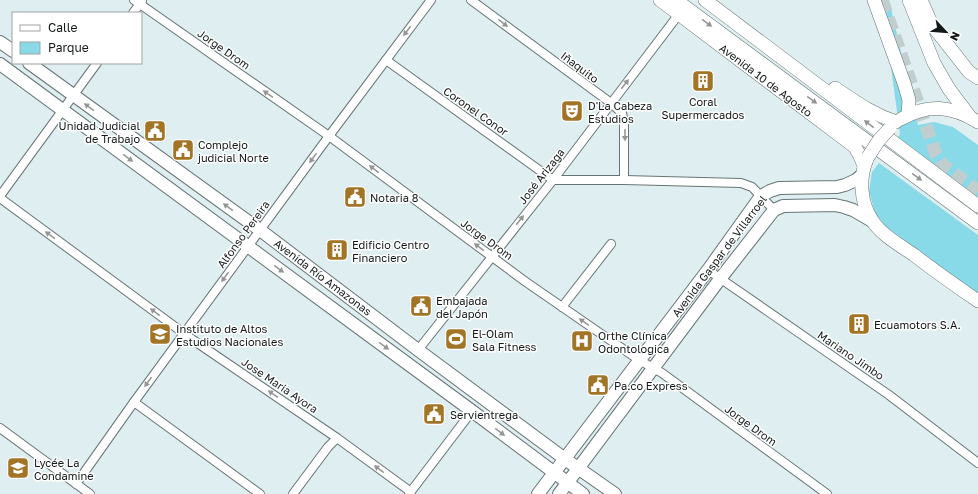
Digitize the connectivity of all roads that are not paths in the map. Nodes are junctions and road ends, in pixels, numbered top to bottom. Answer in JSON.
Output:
{"nodes":[{"id":1,"x":430,"y":0,"type":"edge"},
{"id":2,"x":471,"y":0,"type":"edge"},
{"id":3,"x":660,"y":0,"type":"edge"},
{"id":4,"x":676,"y":0,"type":"edge"},
{"id":5,"x":705,"y":0,"type":"edge"},
{"id":6,"x":715,"y":0,"type":"edge"},
{"id":7,"x":874,"y":0,"type":"edge"},
{"id":8,"x":909,"y":0,"type":"edge"},
{"id":9,"x":921,"y":0,"type":"edge"},
{"id":10,"x":139,"y":1,"type":"edge"},
{"id":11,"x":134,"y":12,"type":"edge"},
{"id":12,"x":679,"y":14,"type":"junction"},
{"id":13,"x":0,"y":42,"type":"edge"},
{"id":14,"x":12,"y":51,"type":"edge"},
{"id":15,"x":386,"y":60,"type":"junction"},
{"id":16,"x":0,"y":64,"type":"edge"},
{"id":17,"x":30,"y":64,"type":"edge"},
{"id":18,"x":96,"y":64,"type":"edge"},
{"id":19,"x":978,"y":78,"type":"edge"},
{"id":20,"x":73,"y":95,"type":"junction"},
{"id":21,"x":611,"y":103,"type":"junction"},
{"id":22,"x":63,"y":110,"type":"junction"},
{"id":23,"x":908,"y":115,"type":"junction"},
{"id":24,"x":974,"y":120,"type":"edge"},
{"id":25,"x":893,"y":125,"type":"junction"},
{"id":26,"x":329,"y":136,"type":"junction"},
{"id":27,"x":865,"y":166,"type":"junction"},
{"id":28,"x":553,"y":180,"type":"junction"},
{"id":29,"x":624,"y":180,"type":"junction"},
{"id":30,"x":761,"y":196,"type":"junction"},
{"id":31,"x":0,"y":197,"type":"edge"},
{"id":32,"x":978,"y":206,"type":"edge"},
{"id":33,"x":774,"y":210,"type":"junction"},
{"id":34,"x":872,"y":222,"type":"junction"},
{"id":35,"x":978,"y":223,"type":"edge"},
{"id":36,"x":260,"y":230,"type":"junction"},
{"id":37,"x":611,"y":244,"type":"dead end"},
{"id":38,"x":248,"y":246,"type":"junction"},
{"id":39,"x":492,"y":256,"type":"junction"},
{"id":40,"x":708,"y":270,"type":"junction"},
{"id":41,"x":720,"y":279,"type":"junction"},
{"id":42,"x":978,"y":301,"type":"edge"},
{"id":43,"x":562,"y":307,"type":"junction"},
{"id":44,"x":184,"y":333,"type":"junction"},
{"id":45,"x":418,"y":350,"type":"junction"},
{"id":46,"x":640,"y":360,"type":"junction"},
{"id":47,"x":653,"y":368,"type":"junction"},
{"id":48,"x":134,"y":402,"type":"junction"},
{"id":49,"x":472,"y":411,"type":"junction"},
{"id":50,"x":0,"y":428,"type":"edge"},
{"id":51,"x":336,"y":438,"type":"junction"},
{"id":52,"x":565,"y":459,"type":"junction"},
{"id":53,"x":978,"y":463,"type":"edge"},
{"id":54,"x":578,"y":468,"type":"junction"},
{"id":55,"x":554,"y":473,"type":"junction"},
{"id":56,"x":568,"y":483,"type":"junction"},
{"id":57,"x":76,"y":484,"type":"junction"},
{"id":58,"x":410,"y":493,"type":"edge"},
{"id":59,"x":90,"y":494,"type":"edge"},
{"id":60,"x":260,"y":494,"type":"edge"},
{"id":61,"x":293,"y":494,"type":"edge"},
{"id":62,"x":538,"y":494,"type":"edge"},
{"id":63,"x":559,"y":494,"type":"edge"},
{"id":64,"x":583,"y":494,"type":"edge"},
{"id":65,"x":615,"y":494,"type":"edge"},
{"id":66,"x":827,"y":494,"type":"edge"}],
"edges":[{"from":1,"to":15,"type":"street","name":"Alfonso Pereira","one_way":true},
{"from":2,"to":21,"type":"street","name":"Iñaquito","one_way":true},
{"from":3,"to":12,"type":"main road","name":"Avenida 10 de Agosto"},
{"from":4,"to":35,"type":"main road","name":"Avenida 10 de Agosto","one_way":true},
{"from":32,"to":5,"type":"main road","one_way":true},
{"from":6,"to":25,"type":"main road"},
{"from":7,"to":23,"type":"main road"},
{"from":8,"to":24,"type":"main road"},
{"from":9,"to":19,"type":"main road"},
{"from":10,"to":11,"type":"street"},
{"from":26,"to":10,"type":"street","name":"Jorge Drom","one_way":true},
{"from":21,"to":12,"type":"street","name":"José Arizaga","one_way":true},
{"from":12,"to":27,"type":"main road","name":"Avenida 10 de Agosto"},
{"from":13,"to":14,"type":"main road"},
{"from":15,"to":26,"type":"street","name":"Alfonso Pereira"},
{"from":15,"to":28,"type":"street","name":"Coronel Conor"},
{"from":16,"to":22,"type":"main road","name":"Avenida Río Amazonas"},
{"from":17,"to":20,"type":"main road","name":"Avenida Río Amazonas"},
{"from":18,"to":20,"type":"street"},
{"from":20,"to":22,"type":"street"},
{"from":36,"to":20,"type":"main road","name":"Avenida Río Amazonas","one_way":true},
{"from":21,"to":28,"type":"street","name":"José Arizaga"},
{"from":21,"to":29,"type":"street","name":"Iñaquito","one_way":true},
{"from":22,"to":31,"type":"street"},
{"from":22,"to":38,"type":"main road","name":"Avenida Río Amazonas","one_way":true},
{"from":23,"to":24,"type":"main road"},
{"from":23,"to":25,"type":"main road"},
{"from":25,"to":27,"type":"main road","bridge":true},
{"from":26,"to":36,"type":"street","name":"Alfonso Pereira","one_way":true},
{"from":39,"to":26,"type":"street","name":"Jorge Drom","one_way":true},
{"from":27,"to":30,"type":"main road","name":"Avenida Gaspar de Villarroel"},
{"from":27,"to":34,"type":"main road","name":"Avenida 10 de Agosto"},
{"from":28,"to":29,"type":"street"},
{"from":39,"to":28,"type":"street","name":"José Arizaga","one_way":true},
{"from":29,"to":30,"type":"street"},
{"from":30,"to":33,"type":"street"},
{"from":30,"to":40,"type":"main road","name":"Avenida Gaspar de Villarroel"},
{"from":44,"to":31,"type":"street","name":"Jose Maria Ayora","one_way":true},
{"from":33,"to":34,"type":"main road","name":"Avenida Gaspar de Villarroel"},
{"from":33,"to":41,"type":"main road","name":"Avenida Gaspar de Villarroel"},
{"from":34,"to":42,"type":"main road","name":"Avenida 10 de Agosto"},
{"from":36,"to":38,"type":"street","name":"Alfonso Pereira"},
{"from":36,"to":45,"type":"main road","name":"Avenida Río Amazonas"},
{"from":37,"to":43,"type":"street"},
{"from":38,"to":44,"type":"street","name":"Alfonso Pereira","one_way":true},
{"from":38,"to":49,"type":"main road","name":"Avenida Río Amazonas","one_way":true},
{"from":39,"to":43,"type":"street","name":"Jorge Drom"},
{"from":39,"to":45,"type":"street","name":"José Arizaga"},
{"from":40,"to":41,"type":"street","name":"Mariano Jimbo"},
{"from":40,"to":46,"type":"main road","name":"Avenida Gaspar de Villarroel"},
{"from":41,"to":47,"type":"main road","name":"Avenida Gaspar de Villarroel"},
{"from":41,"to":53,"type":"street","name":"Mariano Jimbo"},
{"from":46,"to":43,"type":"street","name":"Jorge Drom","one_way":true},
{"from":44,"to":48,"type":"street","name":"Alfonso Pereira","one_way":true},
{"from":51,"to":44,"type":"street","name":"Jose Maria Ayora","one_way":true},
{"from":45,"to":52,"type":"main road","name":"Avenida Río Amazonas"},
{"from":46,"to":47,"type":"street","name":"Jorge Drom"},
{"from":46,"to":52,"type":"main road","name":"Avenida Gaspar de Villarroel"},
{"from":47,"to":54,"type":"main road","name":"Avenida Gaspar de Villarroel"},
{"from":47,"to":66,"type":"street","name":"Jorge Drom"},
{"from":48,"to":57,"type":"street","name":"Alfonso Pereira"},
{"from":48,"to":60,"type":"street"},
{"from":49,"to":55,"type":"main road","name":"Avenida Río Amazonas","one_way":true},
{"from":49,"to":58,"type":"street"},
{"from":50,"to":57,"type":"street"},
{"from":58,"to":51,"type":"street","name":"Jose Maria Ayora","one_way":true},
{"from":51,"to":61,"type":"street"},
{"from":52,"to":54,"type":"main road","name":"Avenida Río Amazonas"},
{"from":52,"to":55,"type":"main road","name":"Avenida Gaspar de Villarroel"},
{"from":54,"to":56,"type":"main road","name":"Avenida Gaspar de Villarroel"},
{"from":54,"to":65,"type":"main road","name":"Avenida Río Amazonas"},
{"from":55,"to":56,"type":"main road","name":"Avenida Río Amazonas"},
{"from":55,"to":62,"type":"main road","name":"Avenida Gaspar de Villarroel"},
{"from":56,"to":63,"type":"main road","name":"Avenida Gaspar de Villarroel"},
{"from":56,"to":64,"type":"main road","name":"Avenida Río Amazonas"},
{"from":57,"to":59,"type":"street"}]}
